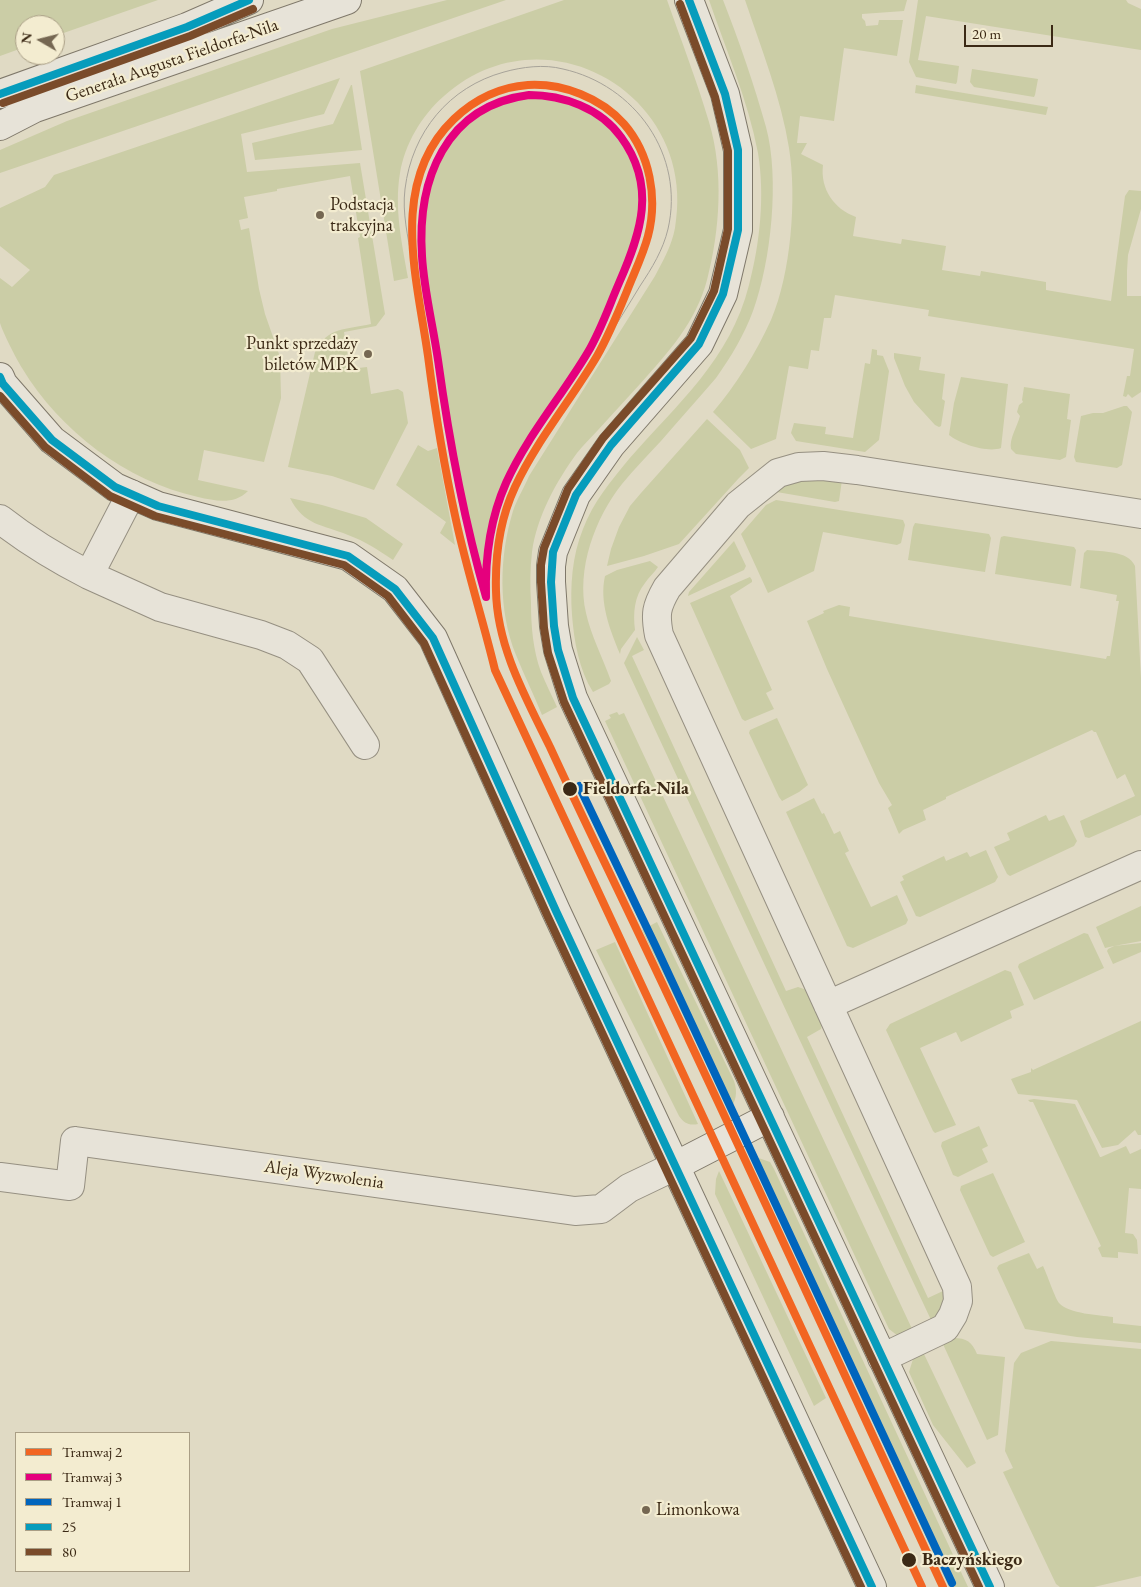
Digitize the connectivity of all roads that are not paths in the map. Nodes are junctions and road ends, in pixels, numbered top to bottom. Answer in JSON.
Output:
{"nodes":[{"id":1,"x":249,"y":0,"type":"edge"},
{"id":2,"x":347,"y":0,"type":"edge"},
{"id":3,"x":689,"y":0,"type":"edge"},
{"id":4,"x":0,"y":94,"type":"edge"},
{"id":5,"x":0,"y":126,"type":"edge"},
{"id":6,"x":0,"y":377,"type":"edge"},
{"id":7,"x":131,"y":494,"type":"junction"},
{"id":8,"x":1141,"y":514,"type":"edge"},
{"id":9,"x":0,"y":519,"type":"edge"},
{"id":10,"x":89,"y":575,"type":"junction"},
{"id":11,"x":365,"y":745,"type":"dead end"},
{"id":12,"x":1141,"y":864,"type":"edge"},
{"id":13,"x":828,"y":1005,"type":"junction"},
{"id":14,"x":770,"y":1117,"type":"junction"},
{"id":15,"x":675,"y":1166,"type":"junction"},
{"id":16,"x":0,"y":1177,"type":"edge"},
{"id":17,"x":882,"y":1358,"type":"junction"},
{"id":18,"x":872,"y":1587,"type":"edge"},
{"id":19,"x":990,"y":1587,"type":"edge"}],
"edges":[{"from":1,"to":4,"type":"main road","name":"Generała Augusta Fieldorfa-Nila"},
{"from":2,"to":5,"type":"main road","name":"Generała Augusta Fieldorfa-Nila"},
{"from":3,"to":14,"type":"main road"},
{"from":6,"to":7,"type":"main road"},
{"from":7,"to":10,"type":"main road"},
{"from":7,"to":15,"type":"main road"},
{"from":8,"to":13,"type":"main road"},
{"from":9,"to":10,"type":"main road"},
{"from":10,"to":11,"type":"main road"},
{"from":12,"to":13,"type":"main road"},
{"from":13,"to":17,"type":"main road"},
{"from":14,"to":15,"type":"main road"},
{"from":14,"to":17,"type":"main road"},
{"from":15,"to":16,"type":"main road","name":"Aleja Wyzwolenia"},
{"from":15,"to":18,"type":"main road"},
{"from":17,"to":19,"type":"main road"}]}
